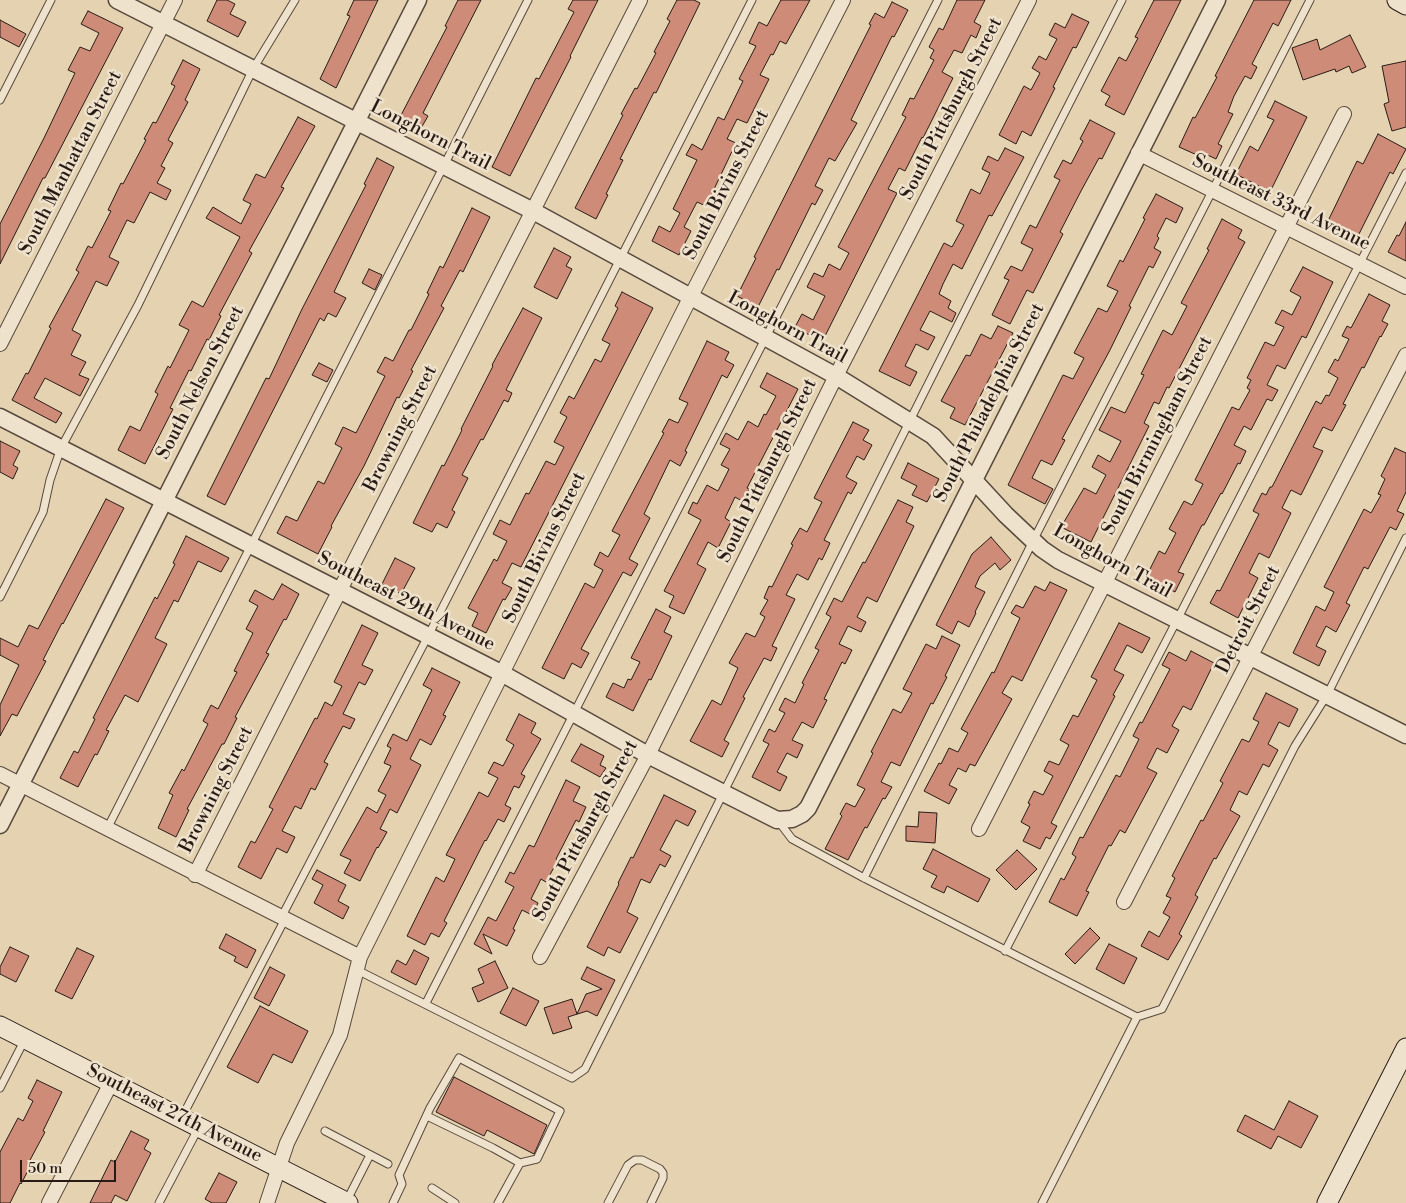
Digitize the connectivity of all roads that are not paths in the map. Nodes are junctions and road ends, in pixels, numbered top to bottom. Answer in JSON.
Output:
{"nodes":[{"id":1,"x":51,"y":0,"type":"edge"},
{"id":2,"x":117,"y":0,"type":"edge"},
{"id":3,"x":175,"y":0,"type":"edge"},
{"id":4,"x":295,"y":0,"type":"edge"},
{"id":5,"x":418,"y":0,"type":"edge"},
{"id":6,"x":528,"y":0,"type":"edge"},
{"id":7,"x":640,"y":0,"type":"edge"},
{"id":8,"x":752,"y":0,"type":"edge"},
{"id":9,"x":843,"y":0,"type":"edge"},
{"id":10,"x":938,"y":0,"type":"edge"},
{"id":11,"x":1029,"y":0,"type":"edge"},
{"id":12,"x":1122,"y":0,"type":"edge"},
{"id":13,"x":1217,"y":0,"type":"edge"},
{"id":14,"x":1310,"y":0,"type":"edge"},
{"id":15,"x":1397,"y":0,"type":"edge"},
{"id":16,"x":1406,"y":5,"type":"edge"},
{"id":17,"x":163,"y":24,"type":"junction"},
{"id":18,"x":253,"y":69,"type":"junction"},
{"id":19,"x":0,"y":100,"type":"edge"},
{"id":20,"x":1344,"y":114,"type":"dead end"},
{"id":21,"x":356,"y":122,"type":"junction"},
{"id":22,"x":1138,"y":153,"type":"junction"},
{"id":23,"x":444,"y":166,"type":"junction"},
{"id":24,"x":1406,"y":173,"type":"edge"},
{"id":25,"x":1213,"y":191,"type":"junction"},
{"id":26,"x":533,"y":211,"type":"junction"},
{"id":27,"x":1286,"y":227,"type":"junction"},
{"id":28,"x":619,"y":259,"type":"junction"},
{"id":29,"x":1359,"y":264,"type":"junction"},
{"id":30,"x":1406,"y":287,"type":"edge"},
{"id":31,"x":690,"y":298,"type":"junction"},
{"id":32,"x":765,"y":338,"type":"junction"},
{"id":33,"x":0,"y":344,"type":"edge"},
{"id":34,"x":1406,"y":355,"type":"edge"},
{"id":35,"x":836,"y":376,"type":"junction"},
{"id":36,"x":0,"y":417,"type":"edge"},
{"id":37,"x":910,"y":421,"type":"junction"},
{"id":38,"x":61,"y":448,"type":"junction"},
{"id":39,"x":974,"y":479,"type":"junction"},
{"id":40,"x":164,"y":500,"type":"junction"},
{"id":41,"x":1406,"y":538,"type":"edge"},
{"id":42,"x":1034,"y":541,"type":"junction"},
{"id":43,"x":251,"y":545,"type":"junction"},
{"id":44,"x":1104,"y":584,"type":"junction"},
{"id":45,"x":340,"y":590,"type":"junction"},
{"id":46,"x":0,"y":597,"type":"edge"},
{"id":47,"x":1178,"y":620,"type":"junction"},
{"id":48,"x":428,"y":636,"type":"junction"},
{"id":49,"x":1252,"y":657,"type":"junction"},
{"id":50,"x":503,"y":674,"type":"junction"},
{"id":51,"x":1327,"y":695,"type":"junction"},
{"id":52,"x":575,"y":714,"type":"junction"},
{"id":53,"x":1406,"y":735,"type":"edge"},
{"id":54,"x":648,"y":755,"type":"junction"},
{"id":55,"x":0,"y":774,"type":"edge"},
{"id":56,"x":21,"y":784,"type":"junction"},
{"id":57,"x":723,"y":792,"type":"junction"},
{"id":58,"x":785,"y":820,"type":"junction"},
{"id":59,"x":0,"y":825,"type":"edge"},
{"id":60,"x":107,"y":829,"type":"junction"},
{"id":61,"x":979,"y":829,"type":"dead end"},
{"id":62,"x":195,"y":874,"type":"junction"},
{"id":63,"x":864,"y":878,"type":"junction"},
{"id":64,"x":1124,"y":902,"type":"dead end"},
{"id":65,"x":283,"y":919,"type":"junction"},
{"id":66,"x":1005,"y":951,"type":"junction"},
{"id":67,"x":540,"y":957,"type":"dead end"},
{"id":68,"x":359,"y":963,"type":"junction"},
{"id":69,"x":426,"y":1003,"type":"junction"},
{"id":70,"x":1137,"y":1017,"type":"junction"},
{"id":71,"x":0,"y":1026,"type":"edge"},
{"id":72,"x":25,"y":1039,"type":"junction"},
{"id":73,"x":1406,"y":1048,"type":"edge"},
{"id":74,"x":111,"y":1083,"type":"junction"},
{"id":75,"x":0,"y":1088,"type":"edge"},
{"id":76,"x":427,"y":1116,"type":"junction"},
{"id":77,"x":182,"y":1118,"type":"junction"},
{"id":78,"x":199,"y":1127,"type":"junction"},
{"id":79,"x":325,"y":1130,"type":"dead end"},
{"id":80,"x":370,"y":1155,"type":"junction"},
{"id":81,"x":520,"y":1163,"type":"junction"},
{"id":82,"x":388,"y":1164,"type":"dead end"},
{"id":83,"x":279,"y":1168,"type":"junction"},
{"id":84,"x":432,"y":1188,"type":"dead end"},
{"id":85,"x":50,"y":1203,"type":"edge"},
{"id":86,"x":159,"y":1203,"type":"edge"},
{"id":87,"x":267,"y":1203,"type":"edge"},
{"id":88,"x":347,"y":1203,"type":"edge"},
{"id":89,"x":393,"y":1203,"type":"edge"},
{"id":90,"x":455,"y":1203,"type":"edge"},
{"id":91,"x":498,"y":1203,"type":"edge"},
{"id":92,"x":608,"y":1203,"type":"edge"},
{"id":93,"x":651,"y":1203,"type":"edge"},
{"id":94,"x":1042,"y":1203,"type":"edge"},
{"id":95,"x":1327,"y":1203,"type":"edge"}],
"edges":[{"from":1,"to":19,"type":"lane"},
{"from":2,"to":17,"type":"street","name":"Longhorn Trail"},
{"from":3,"to":17,"type":"street","name":"South Manhattan Street"},
{"from":4,"to":18,"type":"lane"},
{"from":5,"to":21,"type":"street","name":"South Nelson Street"},
{"from":6,"to":23,"type":"lane"},
{"from":7,"to":26,"type":"street","name":"Browning Street"},
{"from":8,"to":28,"type":"lane"},
{"from":9,"to":31,"type":"street","name":"South Bivins Street"},
{"from":10,"to":32,"type":"lane"},
{"from":11,"to":35,"type":"street","name":"South Pittsburgh Street"},
{"from":12,"to":37,"type":"lane"},
{"from":13,"to":22,"type":"street","name":"South Philadelphia Street"},
{"from":14,"to":25,"type":"lane"},
{"from":15,"to":16,"type":"main road"},
{"from":17,"to":18,"type":"street","name":"Longhorn Trail"},
{"from":17,"to":33,"type":"street","name":"South Manhattan Street"},
{"from":18,"to":21,"type":"street","name":"Longhorn Trail"},
{"from":18,"to":38,"type":"lane"},
{"from":20,"to":27,"type":"street","name":"South Birmingham Street"},
{"from":21,"to":23,"type":"street","name":"Longhorn Trail"},
{"from":21,"to":40,"type":"street","name":"South Nelson Street"},
{"from":22,"to":25,"type":"street","name":"Southeast 33rd Avenue"},
{"from":22,"to":39,"type":"street","name":"South Philadelphia Street"},
{"from":23,"to":26,"type":"street","name":"Longhorn Trail"},
{"from":23,"to":43,"type":"lane"},
{"from":24,"to":29,"type":"lane"},
{"from":25,"to":27,"type":"street","name":"Southeast 33rd Avenue"},
{"from":25,"to":42,"type":"lane"},
{"from":26,"to":28,"type":"street","name":"Longhorn Trail"},
{"from":26,"to":45,"type":"street","name":"Browning Street"},
{"from":27,"to":29,"type":"street","name":"Southeast 33rd Avenue"},
{"from":27,"to":44,"type":"street","name":"South Birmingham Street"},
{"from":28,"to":31,"type":"street","name":"Longhorn Trail"},
{"from":28,"to":48,"type":"lane"},
{"from":29,"to":30,"type":"street","name":"Southeast 33rd Avenue"},
{"from":29,"to":47,"type":"lane"},
{"from":31,"to":32,"type":"street","name":"Longhorn Trail"},
{"from":31,"to":50,"type":"street","name":"South Bivins Street"},
{"from":32,"to":35,"type":"street","name":"Longhorn Trail"},
{"from":32,"to":52,"type":"lane"},
{"from":34,"to":49,"type":"street","name":"Detroit Street"},
{"from":35,"to":37,"type":"street","name":"Longhorn Trail"},
{"from":35,"to":54,"type":"street","name":"South Pittsburgh Street"},
{"from":36,"to":38,"type":"street","name":"Southeast 29th Avenue"},
{"from":37,"to":39,"type":"street","name":"Longhorn Trail"},
{"from":37,"to":57,"type":"lane"},
{"from":38,"to":40,"type":"street","name":"Southeast 29th Avenue"},
{"from":38,"to":46,"type":"lane"},
{"from":39,"to":42,"type":"street","name":"Longhorn Trail"},
{"from":39,"to":58,"type":"street","name":"South Philadelphia Street"},
{"from":40,"to":43,"type":"street","name":"Southeast 29th Avenue"},
{"from":40,"to":56,"type":"street","name":"South Nelson Street"},
{"from":41,"to":51,"type":"lane"},
{"from":42,"to":44,"type":"street","name":"Longhorn Trail"},
{"from":42,"to":63,"type":"lane"},
{"from":43,"to":45,"type":"street","name":"Southeast 29th Avenue"},
{"from":43,"to":60,"type":"lane"},
{"from":44,"to":47,"type":"street","name":"Longhorn Trail"},
{"from":44,"to":61,"type":"street","name":"South Birmingham Street"},
{"from":45,"to":48,"type":"street","name":"Southeast 29th Avenue"},
{"from":45,"to":62,"type":"street","name":"Browning Street"},
{"from":47,"to":49,"type":"street","name":"Longhorn Trail"},
{"from":47,"to":66,"type":"lane"},
{"from":48,"to":50,"type":"street","name":"Southeast 29th Avenue"},
{"from":48,"to":65,"type":"lane"},
{"from":49,"to":51,"type":"street","name":"Longhorn Trail"},
{"from":49,"to":64,"type":"street","name":"Detroit Street"},
{"from":50,"to":52,"type":"street","name":"Southeast 29th Avenue"},
{"from":50,"to":68,"type":"street","name":"South Bivins Street"},
{"from":51,"to":53,"type":"street","name":"Longhorn Trail"},
{"from":51,"to":70,"type":"lane"},
{"from":52,"to":54,"type":"street","name":"Southeast 29th Avenue"},
{"from":52,"to":69,"type":"lane"},
{"from":54,"to":57,"type":"street","name":"Southeast 29th Avenue"},
{"from":54,"to":67,"type":"street","name":"South Pittsburgh Street"},
{"from":55,"to":56,"type":"street"},
{"from":56,"to":59,"type":"street","name":"South Nelson Street"},
{"from":56,"to":60,"type":"street"},
{"from":57,"to":58,"type":"street","name":"Southeast 29th Avenue"},
{"from":57,"to":69,"type":"lane"},
{"from":58,"to":63,"type":"lane"},
{"from":60,"to":62,"type":"street"},
{"from":62,"to":65,"type":"street"},
{"from":63,"to":66,"type":"lane"},
{"from":65,"to":68,"type":"street"},
{"from":65,"to":77,"type":"lane"},
{"from":66,"to":70,"type":"lane"},
{"from":68,"to":69,"type":"lane"},
{"from":68,"to":83,"type":"street","name":"South Bivins Street"},
{"from":70,"to":94,"type":"lane"},
{"from":71,"to":72,"type":"main road","name":"Southeast 27th Avenue"},
{"from":72,"to":74,"type":"main road","name":"Southeast 27th Avenue"},
{"from":72,"to":75,"type":"lane"},
{"from":73,"to":95,"type":"main road"},
{"from":74,"to":77,"type":"main road","name":"Southeast 27th Avenue"},
{"from":74,"to":85,"type":"street"},
{"from":76,"to":81,"type":"lane"},
{"from":76,"to":81,"type":"lane"},
{"from":76,"to":89,"type":"lane"},
{"from":77,"to":78,"type":"main road","name":"Southeast 27th Avenue"},
{"from":78,"to":83,"type":"main road","name":"Southeast 27th Avenue"},
{"from":78,"to":86,"type":"lane"},
{"from":79,"to":80,"type":"lane"},
{"from":80,"to":82,"type":"lane"},
{"from":80,"to":88,"type":"lane"},
{"from":81,"to":91,"type":"lane"},
{"from":83,"to":87,"type":"street","name":"South Bivins Street"},
{"from":83,"to":88,"type":"main road","name":"Southeast 27th Avenue"},
{"from":84,"to":90,"type":"lane"},
{"from":92,"to":93,"type":"lane"}]}
